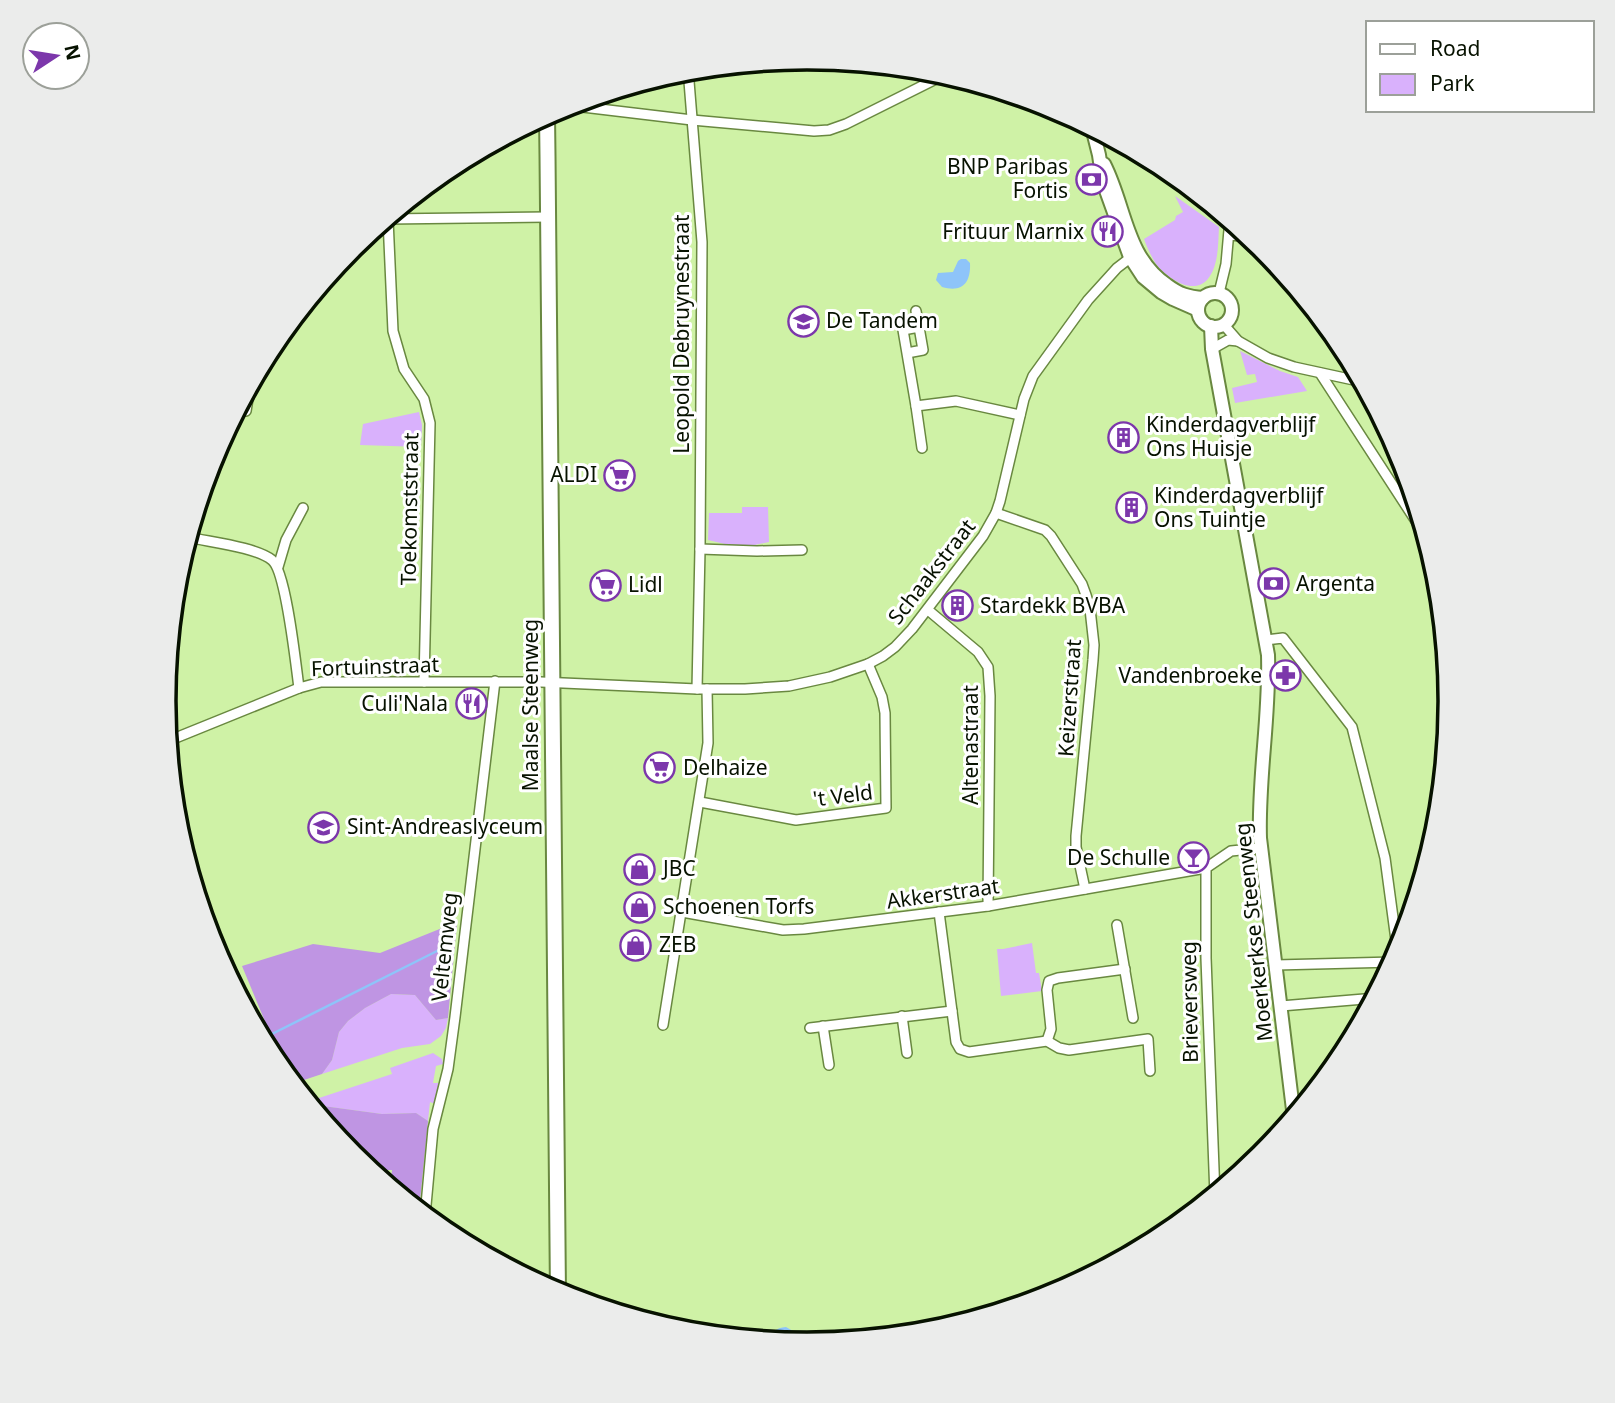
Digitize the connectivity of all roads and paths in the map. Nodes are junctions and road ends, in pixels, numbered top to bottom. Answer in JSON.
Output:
{"nodes":[{"id":1,"x":689,"y":81,"type":"edge"},
{"id":2,"x":930,"y":82,"type":"edge"},
{"id":3,"x":593,"y":108,"type":"edge"},
{"id":4,"x":692,"y":120,"type":"junction"},
{"id":5,"x":547,"y":126,"type":"edge"},
{"id":6,"x":1095,"y":140,"type":"edge"},
{"id":7,"x":548,"y":217,"type":"junction"},
{"id":8,"x":401,"y":219,"type":"edge"},
{"id":9,"x":388,"y":230,"type":"edge"},
{"id":10,"x":1229,"y":232,"type":"edge"},
{"id":11,"x":1229,"y":235,"type":"junction"},
{"id":12,"x":1233,"y":235,"type":"edge"},
{"id":13,"x":1134,"y":255,"type":"junction"},
{"id":14,"x":1219,"y":293,"type":"junction"},
{"id":15,"x":1200,"y":304,"type":"junction"},
{"id":16,"x":916,"y":311,"type":"dead end"},
{"id":17,"x":1217,"y":325,"type":"junction"},
{"id":18,"x":919,"y":327,"type":"junction"},
{"id":19,"x":1238,"y":341,"type":"junction"},
{"id":20,"x":1212,"y":349,"type":"junction"},
{"id":21,"x":907,"y":353,"type":"junction"},
{"id":22,"x":1320,"y":373,"type":"junction"},
{"id":23,"x":1350,"y":379,"type":"edge"},
{"id":24,"x":916,"y":406,"type":"junction"},
{"id":25,"x":1020,"y":415,"type":"junction"},
{"id":26,"x":922,"y":448,"type":"dead end"},
{"id":27,"x":303,"y":508,"type":"dead end"},
{"id":28,"x":1408,"y":509,"type":"edge"},
{"id":29,"x":996,"y":513,"type":"junction"},
{"id":30,"x":198,"y":539,"type":"edge"},
{"id":31,"x":700,"y":549,"type":"junction"},
{"id":32,"x":803,"y":550,"type":"dead end"},
{"id":33,"x":278,"y":567,"type":"junction"},
{"id":34,"x":928,"y":610,"type":"junction"},
{"id":35,"x":1266,"y":640,"type":"junction"},
{"id":36,"x":868,"y":664,"type":"junction"},
{"id":37,"x":495,"y":681,"type":"junction"},
{"id":38,"x":424,"y":682,"type":"junction"},
{"id":39,"x":552,"y":683,"type":"junction"},
{"id":40,"x":299,"y":688,"type":"junction"},
{"id":41,"x":702,"y":689,"type":"junction"},
{"id":42,"x":177,"y":737,"type":"edge"},
{"id":43,"x":700,"y":802,"type":"junction"},
{"id":44,"x":1260,"y":848,"type":"junction"},
{"id":45,"x":1206,"y":868,"type":"junction"},
{"id":46,"x":1085,"y":889,"type":"junction"},
{"id":47,"x":988,"y":906,"type":"junction"},
{"id":48,"x":682,"y":912,"type":"junction"},
{"id":49,"x":939,"y":912,"type":"junction"},
{"id":50,"x":1117,"y":925,"type":"dead end"},
{"id":51,"x":1395,"y":932,"type":"edge"},
{"id":52,"x":1382,"y":962,"type":"edge"},
{"id":53,"x":1276,"y":965,"type":"junction"},
{"id":54,"x":1125,"y":969,"type":"junction"},
{"id":55,"x":1364,"y":999,"type":"edge"},
{"id":56,"x":1281,"y":1006,"type":"junction"},
{"id":57,"x":952,"y":1011,"type":"junction"},
{"id":58,"x":902,"y":1016,"type":"junction"},
{"id":59,"x":1133,"y":1018,"type":"dead end"},
{"id":60,"x":663,"y":1025,"type":"dead end"},
{"id":61,"x":823,"y":1026,"type":"junction"},
{"id":62,"x":810,"y":1028,"type":"dead end"},
{"id":63,"x":1047,"y":1041,"type":"junction"},
{"id":64,"x":908,"y":1053,"type":"dead end"},
{"id":65,"x":829,"y":1065,"type":"dead end"},
{"id":66,"x":1150,"y":1071,"type":"dead end"},
{"id":67,"x":1293,"y":1105,"type":"edge"},
{"id":68,"x":1215,"y":1184,"type":"edge"},
{"id":69,"x":426,"y":1205,"type":"edge"},
{"id":70,"x":558,"y":1281,"type":"edge"}],
"edges":[{"from":1,"to":4,"type":"street","name":"Leopold Debruynestraat"},
{"from":2,"to":4,"type":"street"},
{"from":3,"to":4,"type":"street"},
{"from":4,"to":31,"type":"street","name":"Leopold Debruynestraat"},
{"from":5,"to":7,"type":"main road","name":"Maalse Steenweg"},
{"from":6,"to":13,"type":"street"},
{"from":7,"to":8,"type":"street"},
{"from":7,"to":39,"type":"main road","name":"Maalse Steenweg"},
{"from":9,"to":38,"type":"street","name":"Toekomststraat"},
{"from":10,"to":11,"type":"street"},
{"from":11,"to":12,"type":"street"},
{"from":11,"to":14,"type":"street"},
{"from":13,"to":15,"type":"street"},
{"from":13,"to":25,"type":"street","name":"Schaakstraat"},
{"from":14,"to":15,"type":"street"},
{"from":14,"to":17,"type":"street"},
{"from":15,"to":17,"type":"street"},
{"from":16,"to":18,"type":"street"},
{"from":17,"to":19,"type":"street"},
{"from":17,"to":20,"type":"street","name":"Moerkerkse Steenweg"},
{"from":18,"to":21,"type":"street"},
{"from":18,"to":21,"type":"street"},
{"from":19,"to":20,"type":"street"},
{"from":19,"to":22,"type":"street"},
{"from":20,"to":35,"type":"street","name":"Moerkerkse Steenweg"},
{"from":21,"to":24,"type":"street"},
{"from":22,"to":23,"type":"street"},
{"from":22,"to":28,"type":"street"},
{"from":24,"to":25,"type":"street"},
{"from":24,"to":26,"type":"street"},
{"from":25,"to":29,"type":"street","name":"Schaakstraat"},
{"from":27,"to":33,"type":"street"},
{"from":29,"to":34,"type":"street","name":"Schaakstraat"},
{"from":29,"to":46,"type":"street","name":"Keizerstraat"},
{"from":30,"to":33,"type":"street"},
{"from":31,"to":32,"type":"street"},
{"from":31,"to":41,"type":"street","name":"Leopold Debruynestraat"},
{"from":33,"to":40,"type":"street"},
{"from":34,"to":36,"type":"street","name":"Schaakstraat"},
{"from":34,"to":47,"type":"street","name":"Altenastraat"},
{"from":35,"to":44,"type":"street","name":"Moerkerkse Steenweg"},
{"from":35,"to":51,"type":"street"},
{"from":36,"to":41,"type":"street","name":"Schaakstraat"},
{"from":36,"to":43,"type":"street","name":"'t Veld"},
{"from":37,"to":38,"type":"street","name":"Fortuinstraat"},
{"from":37,"to":39,"type":"street","name":"Fortuinstraat"},
{"from":37,"to":69,"type":"street","name":"Veltemweg"},
{"from":38,"to":40,"type":"street","name":"Fortuinstraat"},
{"from":39,"to":41,"type":"street","name":"Schaakstraat"},
{"from":39,"to":70,"type":"main road","name":"Maalse Steenweg"},
{"from":40,"to":42,"type":"street","name":"Fortuinstraat"},
{"from":41,"to":43,"type":"street","name":"Leopold Debruynestraat"},
{"from":43,"to":48,"type":"street","name":"Leopold Debruynestraat"},
{"from":44,"to":45,"type":"street"},
{"from":44,"to":53,"type":"street","name":"Moerkerkse Steenweg"},
{"from":45,"to":46,"type":"street","name":"Akkerstraat"},
{"from":45,"to":68,"type":"street","name":"Brieversweg"},
{"from":46,"to":47,"type":"street","name":"Akkerstraat"},
{"from":47,"to":49,"type":"street","name":"Akkerstraat"},
{"from":48,"to":49,"type":"street","name":"Akkerstraat"},
{"from":48,"to":60,"type":"street","name":"Leopold Debruynestraat"},
{"from":49,"to":57,"type":"street"},
{"from":50,"to":54,"type":"street"},
{"from":52,"to":53,"type":"street"},
{"from":53,"to":56,"type":"street","name":"Moerkerkse Steenweg"},
{"from":54,"to":59,"type":"street"},
{"from":54,"to":63,"type":"street"},
{"from":55,"to":56,"type":"street"},
{"from":56,"to":67,"type":"street","name":"Moerkerkse Steenweg"},
{"from":57,"to":58,"type":"street"},
{"from":57,"to":63,"type":"street"},
{"from":58,"to":61,"type":"street"},
{"from":58,"to":64,"type":"street"},
{"from":61,"to":62,"type":"street"},
{"from":61,"to":65,"type":"street"},
{"from":63,"to":66,"type":"street"}]}
